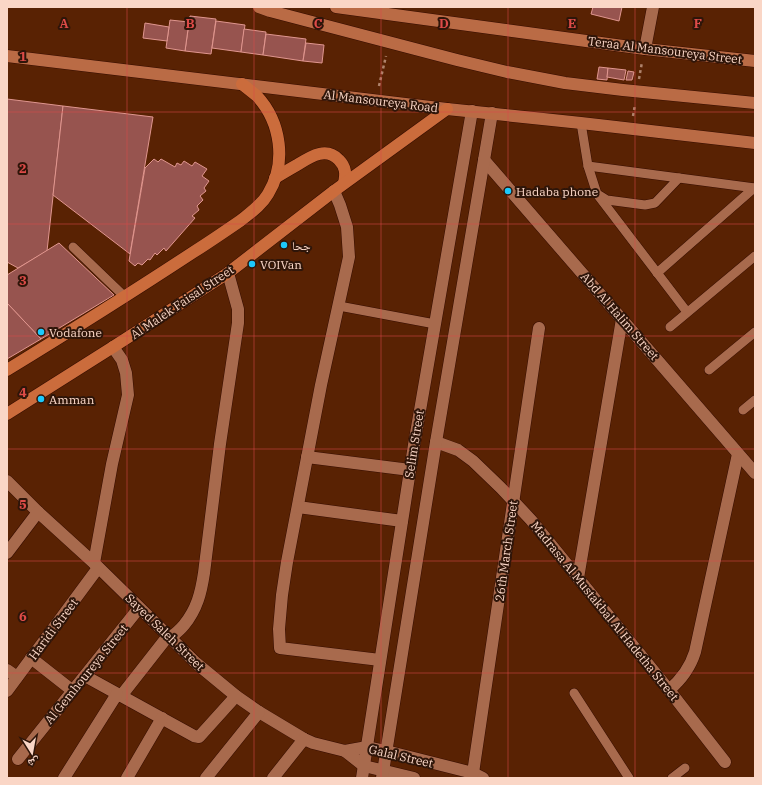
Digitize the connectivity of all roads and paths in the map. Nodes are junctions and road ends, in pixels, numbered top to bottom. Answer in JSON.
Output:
{"nodes":[{"id":1,"x":259,"y":7,"type":"edge"},
{"id":2,"x":336,"y":7,"type":"edge"},
{"id":3,"x":653,"y":7,"type":"edge"},
{"id":4,"x":645,"y":49,"type":"junction"},
{"id":5,"x":7,"y":56,"type":"edge"},
{"id":6,"x":386,"y":59,"type":"dead end"},
{"id":7,"x":755,"y":61,"type":"edge"},
{"id":8,"x":642,"y":63,"type":"dead end"},
{"id":9,"x":242,"y":84,"type":"junction"},
{"id":10,"x":638,"y":84,"type":"dead end"},
{"id":11,"x":375,"y":101,"type":"junction"},
{"id":12,"x":755,"y":103,"type":"edge"},
{"id":13,"x":447,"y":109,"type":"junction"},
{"id":14,"x":472,"y":111,"type":"junction"},
{"id":15,"x":492,"y":114,"type":"junction"},
{"id":16,"x":581,"y":123,"type":"junction"},
{"id":17,"x":755,"y":144,"type":"edge"},
{"id":18,"x":484,"y":160,"type":"junction"},
{"id":19,"x":588,"y":166,"type":"junction"},
{"id":20,"x":276,"y":178,"type":"junction"},
{"id":21,"x":679,"y":178,"type":"junction"},
{"id":22,"x":344,"y":183,"type":"junction"},
{"id":23,"x":754,"y":188,"type":"edge"},
{"id":24,"x":334,"y":191,"type":"junction"},
{"id":25,"x":597,"y":194,"type":"junction"},
{"id":26,"x":73,"y":247,"type":"dead end"},
{"id":27,"x":755,"y":256,"type":"edge"},
{"id":28,"x":228,"y":272,"type":"junction"},
{"id":29,"x":657,"y":273,"type":"junction"},
{"id":30,"x":125,"y":297,"type":"junction"},
{"id":31,"x":338,"y":306,"type":"junction"},
{"id":32,"x":687,"y":312,"type":"junction"},
{"id":33,"x":622,"y":320,"type":"junction"},
{"id":34,"x":435,"y":324,"type":"junction"},
{"id":35,"x":670,"y":327,"type":"dead end"},
{"id":36,"x":539,"y":328,"type":"dead end"},
{"id":37,"x":755,"y":332,"type":"edge"},
{"id":38,"x":114,"y":348,"type":"junction"},
{"id":39,"x":7,"y":370,"type":"edge"},
{"id":40,"x":709,"y":370,"type":"dead end"},
{"id":41,"x":755,"y":400,"type":"edge"},
{"id":42,"x":743,"y":410,"type":"dead end"},
{"id":43,"x":7,"y":414,"type":"edge"},
{"id":44,"x":436,"y":442,"type":"junction"},
{"id":45,"x":738,"y":454,"type":"junction"},
{"id":46,"x":307,"y":457,"type":"junction"},
{"id":47,"x":410,"y":470,"type":"junction"},
{"id":48,"x":755,"y":473,"type":"edge"},
{"id":49,"x":7,"y":481,"type":"edge"},
{"id":50,"x":513,"y":501,"type":"junction"},
{"id":51,"x":298,"y":507,"type":"junction"},
{"id":52,"x":38,"y":512,"type":"junction"},
{"id":53,"x":402,"y":521,"type":"junction"},
{"id":54,"x":7,"y":553,"type":"edge"},
{"id":55,"x":96,"y":565,"type":"junction"},
{"id":56,"x":578,"y":578,"type":"junction"},
{"id":57,"x":139,"y":608,"type":"junction"},
{"id":58,"x":169,"y":637,"type":"junction"},
{"id":59,"x":31,"y":658,"type":"junction"},
{"id":60,"x":380,"y":660,"type":"junction"},
{"id":61,"x":12,"y":674,"type":"edge"},
{"id":62,"x":85,"y":676,"type":"junction"},
{"id":63,"x":669,"y":690,"type":"junction"},
{"id":64,"x":7,"y":691,"type":"edge"},
{"id":65,"x":73,"y":691,"type":"junction"},
{"id":66,"x":574,"y":693,"type":"dead end"},
{"id":67,"x":119,"y":695,"type":"junction"},
{"id":68,"x":236,"y":696,"type":"junction"},
{"id":69,"x":259,"y":712,"type":"junction"},
{"id":70,"x":162,"y":718,"type":"junction"},
{"id":71,"x":304,"y":739,"type":"junction"},
{"id":72,"x":367,"y":747,"type":"junction"},
{"id":73,"x":345,"y":751,"type":"junction"},
{"id":74,"x":386,"y":751,"type":"junction"},
{"id":75,"x":18,"y":759,"type":"dead end"},
{"id":76,"x":725,"y":762,"type":"dead end"},
{"id":77,"x":364,"y":766,"type":"junction"},
{"id":78,"x":685,"y":768,"type":"dead end"},
{"id":79,"x":383,"y":774,"type":"edge"},
{"id":80,"x":478,"y":776,"type":"edge"},
{"id":81,"x":64,"y":778,"type":"edge"},
{"id":82,"x":127,"y":778,"type":"edge"},
{"id":83,"x":206,"y":778,"type":"edge"},
{"id":84,"x":273,"y":778,"type":"edge"},
{"id":85,"x":362,"y":778,"type":"edge"},
{"id":86,"x":414,"y":778,"type":"edge"},
{"id":87,"x":628,"y":778,"type":"edge"},
{"id":88,"x":672,"y":778,"type":"edge"}],
"edges":[{"from":1,"to":12,"type":"main road","bridge":true},
{"from":2,"to":4,"type":"main road","name":"Teraa Al Mansoureya Street"},
{"from":3,"to":4,"type":"street"},
{"from":4,"to":7,"type":"main road","name":"Teraa Al Mansoureya Street"},
{"from":5,"to":9,"type":"main road","name":"Al Mansoureya Road"},
{"from":6,"to":11,"type":"path"},
{"from":8,"to":10,"type":"path"},
{"from":9,"to":11,"type":"main road","name":"Al Mansoureya Road"},
{"from":9,"to":20,"type":"main road"},
{"from":11,"to":13,"type":"main road","name":"Al Mansoureya Road"},
{"from":13,"to":14,"type":"main road","name":"Al Mansoureya Road"},
{"from":13,"to":22,"type":"main road","name":"Al Malek Faisal Street"},
{"from":14,"to":15,"type":"main road","name":"Al Mansoureya Road"},
{"from":14,"to":34,"type":"street","name":"Selim Street"},
{"from":15,"to":16,"type":"main road","name":"Al Mansoureya Road"},
{"from":15,"to":18,"type":"street","name":"Selim Street"},
{"from":16,"to":17,"type":"main road","name":"Al Mansoureya Road"},
{"from":16,"to":19,"type":"lane"},
{"from":18,"to":33,"type":"street","name":"Abd Al Halim Street"},
{"from":18,"to":44,"type":"street","name":"Selim Street"},
{"from":19,"to":21,"type":"lane"},
{"from":19,"to":25,"type":"lane"},
{"from":20,"to":22,"type":"main road"},
{"from":20,"to":30,"type":"main road"},
{"from":21,"to":23,"type":"lane"},
{"from":21,"to":25,"type":"lane"},
{"from":22,"to":24,"type":"main road","name":"Al Malek Faisal Street"},
{"from":23,"to":29,"type":"lane"},
{"from":24,"to":28,"type":"main road","name":"Al Malek Faisal Street"},
{"from":24,"to":31,"type":"street"},
{"from":25,"to":29,"type":"lane"},
{"from":26,"to":30,"type":"lane"},
{"from":27,"to":32,"type":"lane"},
{"from":28,"to":38,"type":"main road","name":"Al Malek Faisal Street"},
{"from":28,"to":58,"type":"street"},
{"from":29,"to":32,"type":"lane"},
{"from":30,"to":39,"type":"main road"},
{"from":31,"to":34,"type":"lane"},
{"from":31,"to":46,"type":"street"},
{"from":32,"to":35,"type":"lane"},
{"from":33,"to":45,"type":"street","name":"Abd Al Halim Street"},
{"from":33,"to":56,"type":"street"},
{"from":34,"to":47,"type":"street","name":"Selim Street"},
{"from":36,"to":50,"type":"street","name":"26th March Street"},
{"from":37,"to":40,"type":"lane"},
{"from":38,"to":43,"type":"main road","name":"Al Malek Faisal Street"},
{"from":38,"to":55,"type":"street"},
{"from":41,"to":42,"type":"lane"},
{"from":44,"to":50,"type":"street","name":"Madrasa Al Mustakbal Al Hadetha Street"},
{"from":44,"to":74,"type":"street","name":"Selim Street"},
{"from":45,"to":48,"type":"street","name":"Abd Al Halim Street"},
{"from":45,"to":63,"type":"street"},
{"from":46,"to":47,"type":"street"},
{"from":46,"to":51,"type":"street"},
{"from":47,"to":53,"type":"street","name":"Selim Street"},
{"from":49,"to":52,"type":"street","name":"Sayed Saleh Street"},
{"from":50,"to":56,"type":"street","name":"Madrasa Al Mustakbal Al Hadetha Street"},
{"from":50,"to":80,"type":"street","name":"26th March Street"},
{"from":51,"to":53,"type":"street"},
{"from":51,"to":60,"type":"street"},
{"from":52,"to":54,"type":"street"},
{"from":52,"to":55,"type":"street","name":"Sayed Saleh Street"},
{"from":53,"to":60,"type":"street","name":"Selim Street"},
{"from":55,"to":57,"type":"street","name":"Sayed Saleh Street"},
{"from":55,"to":59,"type":"street","name":"Haridi Street"},
{"from":56,"to":63,"type":"street","name":"Madrasa Al Mustakbal Al Hadetha Street"},
{"from":57,"to":58,"type":"street","name":"Sayed Saleh Street"},
{"from":57,"to":62,"type":"street","name":"Al Gemhoureya Street"},
{"from":58,"to":67,"type":"street"},
{"from":58,"to":68,"type":"street","name":"Sayed Saleh Street"},
{"from":59,"to":61,"type":"street","name":"Haridi Street"},
{"from":59,"to":65,"type":"street"},
{"from":60,"to":72,"type":"street","name":"Selim Street"},
{"from":61,"to":64,"type":"street","name":"Haridi Street"},
{"from":62,"to":65,"type":"street","name":"Al Gemhoureya Street"},
{"from":62,"to":67,"type":"street"},
{"from":63,"to":76,"type":"street","name":"Madrasa Al Mustakbal Al Hadetha Street"},
{"from":65,"to":75,"type":"street","name":"Al Gemhoureya Street"},
{"from":66,"to":87,"type":"lane"},
{"from":67,"to":70,"type":"street"},
{"from":67,"to":81,"type":"street"},
{"from":68,"to":69,"type":"street","name":"Sayed Saleh Street"},
{"from":68,"to":70,"type":"street"},
{"from":69,"to":71,"type":"street","name":"Sayed Saleh Street"},
{"from":69,"to":83,"type":"street"},
{"from":70,"to":82,"type":"street"},
{"from":71,"to":73,"type":"street","name":"Sayed Saleh Street"},
{"from":71,"to":84,"type":"street"},
{"from":72,"to":73,"type":"street","name":"Galal Street"},
{"from":72,"to":74,"type":"street","name":"Galal Street"},
{"from":72,"to":77,"type":"street","name":"Selim Street"},
{"from":73,"to":77,"type":"street","name":"Galal Street"},
{"from":74,"to":79,"type":"street","name":"Selim Street"},
{"from":74,"to":80,"type":"street","name":"Galal Street"},
{"from":77,"to":79,"type":"street","name":"Galal Street"},
{"from":77,"to":85,"type":"street","name":"Selim Street"},
{"from":78,"to":88,"type":"lane"},
{"from":79,"to":86,"type":"street","name":"Galal Street"}]}
